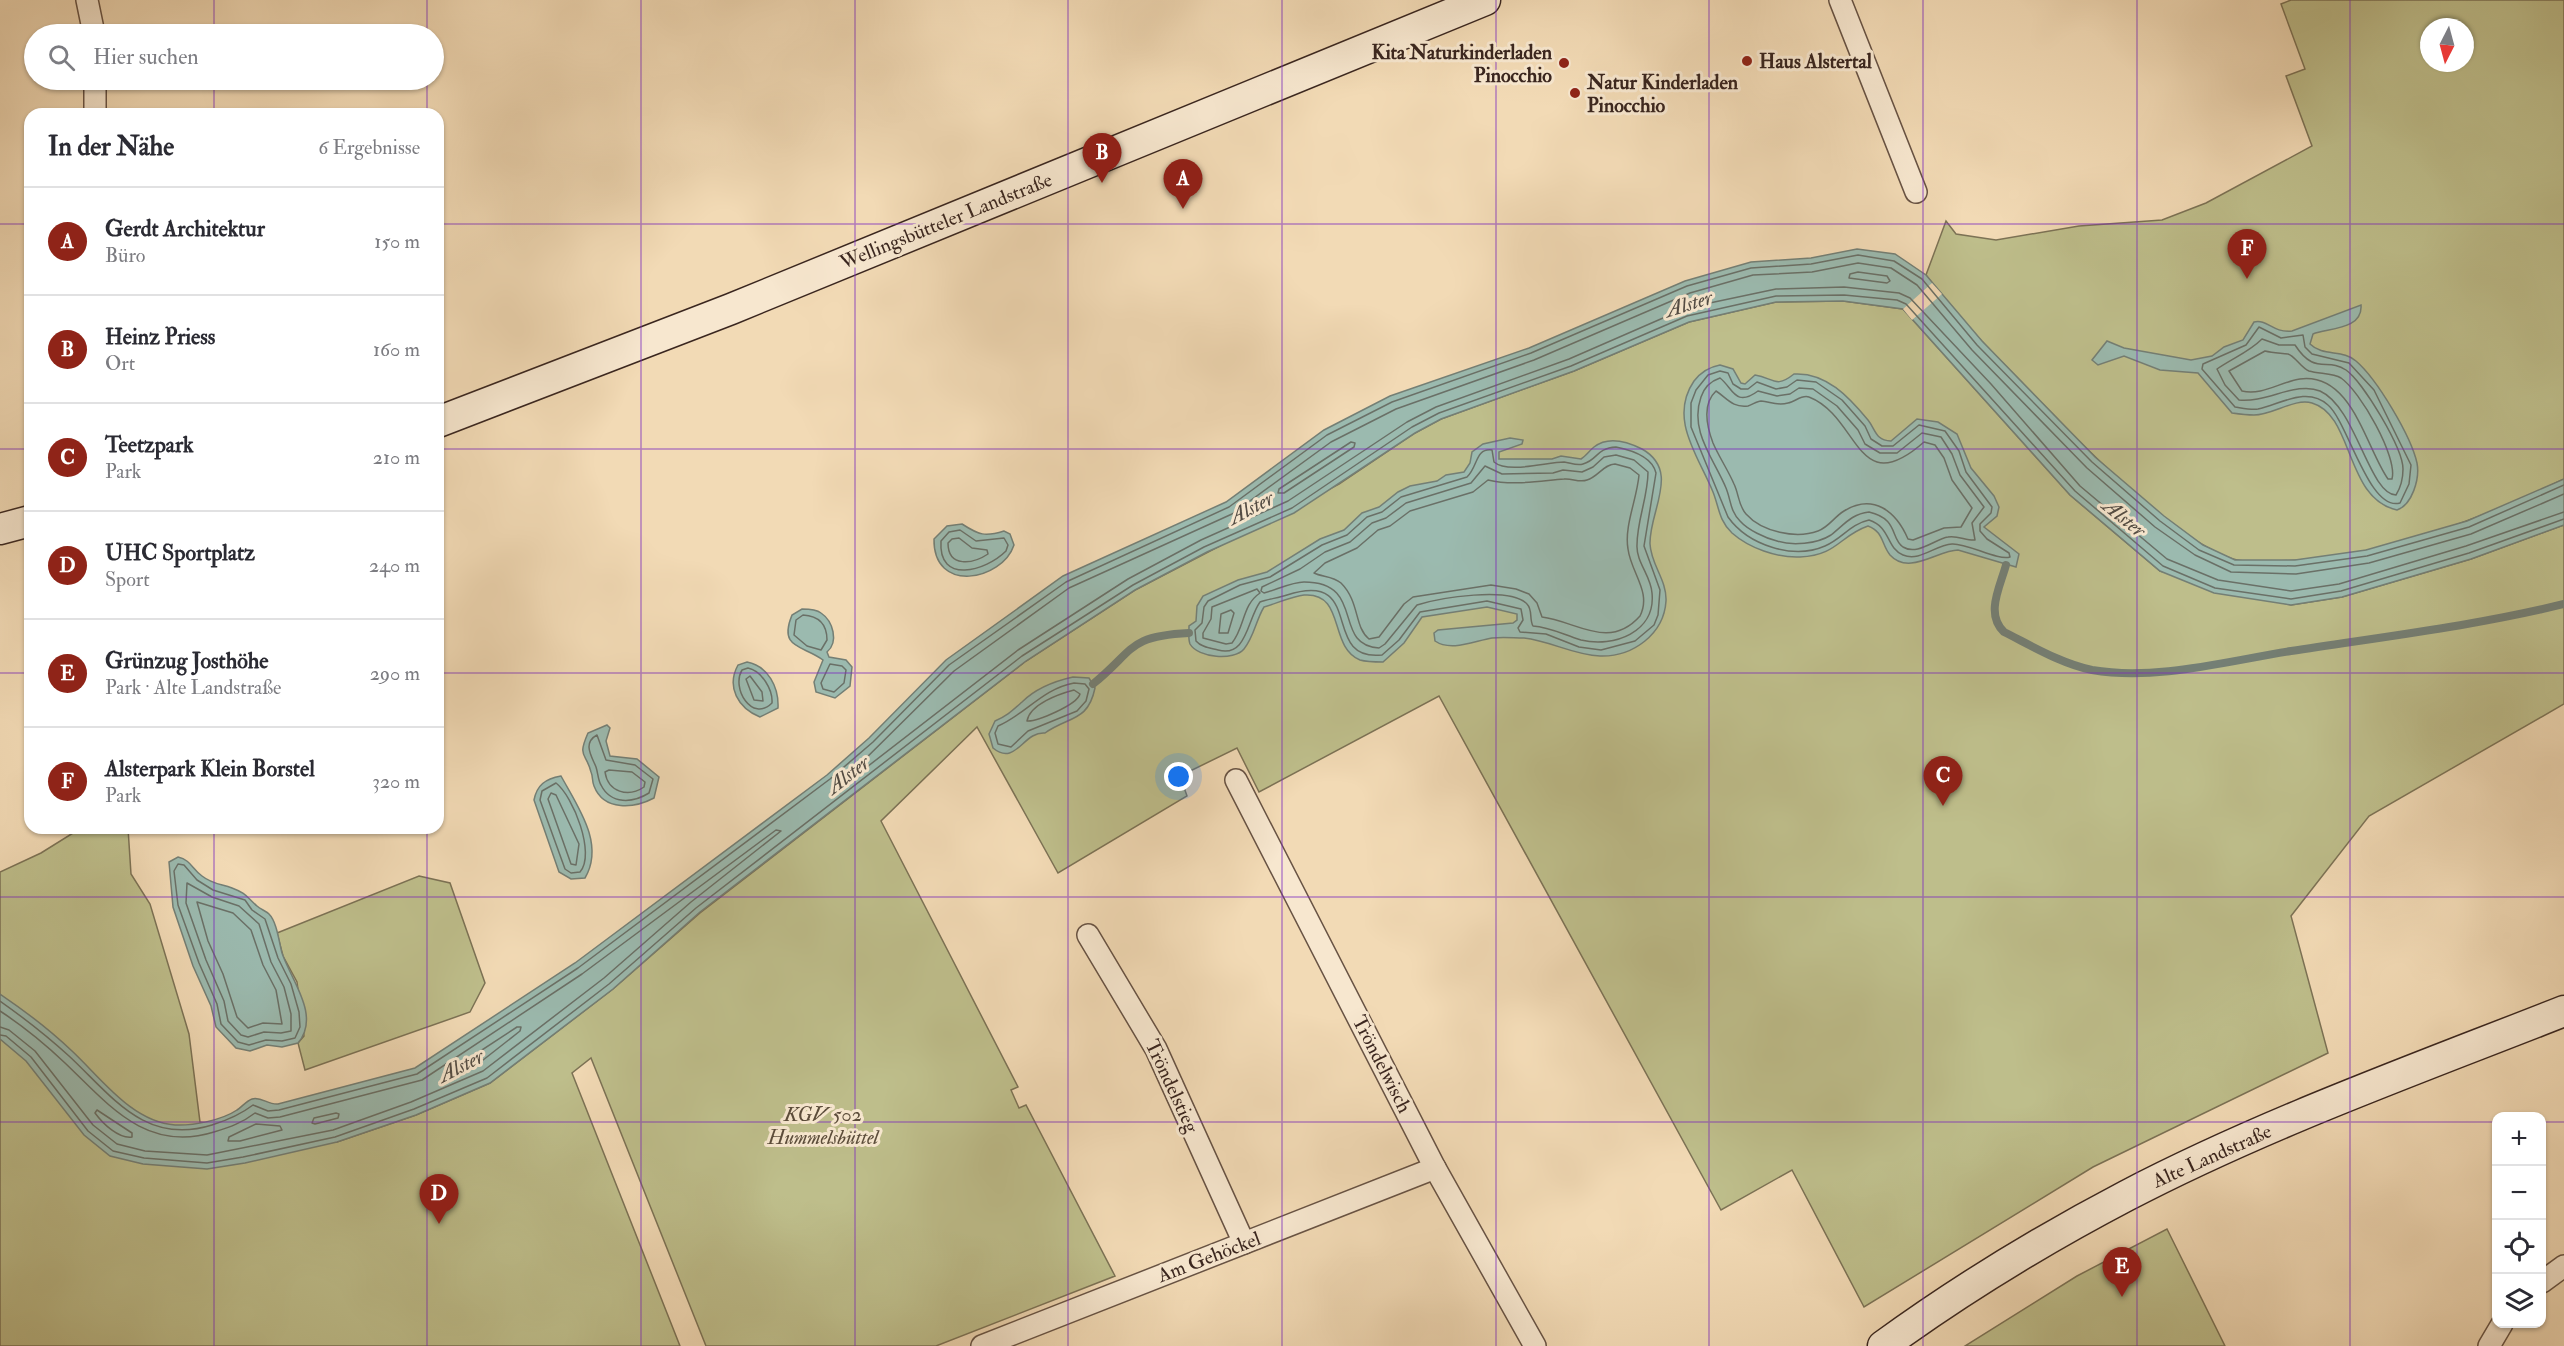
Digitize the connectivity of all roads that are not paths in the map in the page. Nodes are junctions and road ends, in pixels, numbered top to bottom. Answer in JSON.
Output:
{"nodes":[{"id":1,"x":87,"y":0,"type":"edge"},
{"id":2,"x":1485,"y":0,"type":"edge"},
{"id":3,"x":1840,"y":0,"type":"edge"},
{"id":4,"x":92,"y":24,"type":"edge"},
{"id":5,"x":95,"y":90,"type":"edge"},
{"id":6,"x":96,"y":108,"type":"edge"},
{"id":7,"x":1916,"y":192,"type":"dead end"},
{"id":8,"x":444,"y":420,"type":"edge"},
{"id":9,"x":24,"y":523,"type":"edge"},
{"id":10,"x":0,"y":529,"type":"edge"},
{"id":11,"x":1236,"y":780,"type":"dead end"},
{"id":12,"x":1088,"y":935,"type":"dead end"},
{"id":13,"x":2564,"y":1011,"type":"edge"},
{"id":14,"x":1435,"y":1168,"type":"junction"},
{"id":15,"x":1244,"y":1243,"type":"junction"},
{"id":16,"x":2564,"y":1266,"type":"edge"},
{"id":17,"x":2546,"y":1279,"type":"edge"},
{"id":18,"x":2499,"y":1328,"type":"edge"},
{"id":19,"x":982,"y":1346,"type":"edge"},
{"id":20,"x":1535,"y":1346,"type":"edge"},
{"id":21,"x":1884,"y":1346,"type":"edge"},
{"id":22,"x":2488,"y":1346,"type":"edge"}],
"edges":[{"from":1,"to":4,"type":"street"},
{"from":2,"to":8,"type":"main road","name":"Wellingsbütteler Landstraße"},
{"from":3,"to":7,"type":"street"},
{"from":5,"to":6,"type":"street"},
{"from":9,"to":10,"type":"main road"},
{"from":11,"to":14,"type":"street","name":"Tröndelwisch"},
{"from":12,"to":15,"type":"street","name":"Tröndelstieg"},
{"from":13,"to":21,"type":"main road","name":"Alte Landstraße"},
{"from":14,"to":15,"type":"street","name":"Am Gehöckel"},
{"from":14,"to":20,"type":"street","name":"Tröndelwisch"},
{"from":15,"to":19,"type":"street","name":"Am Gehöckel"},
{"from":16,"to":17,"type":"street"},
{"from":18,"to":22,"type":"street"}]}
